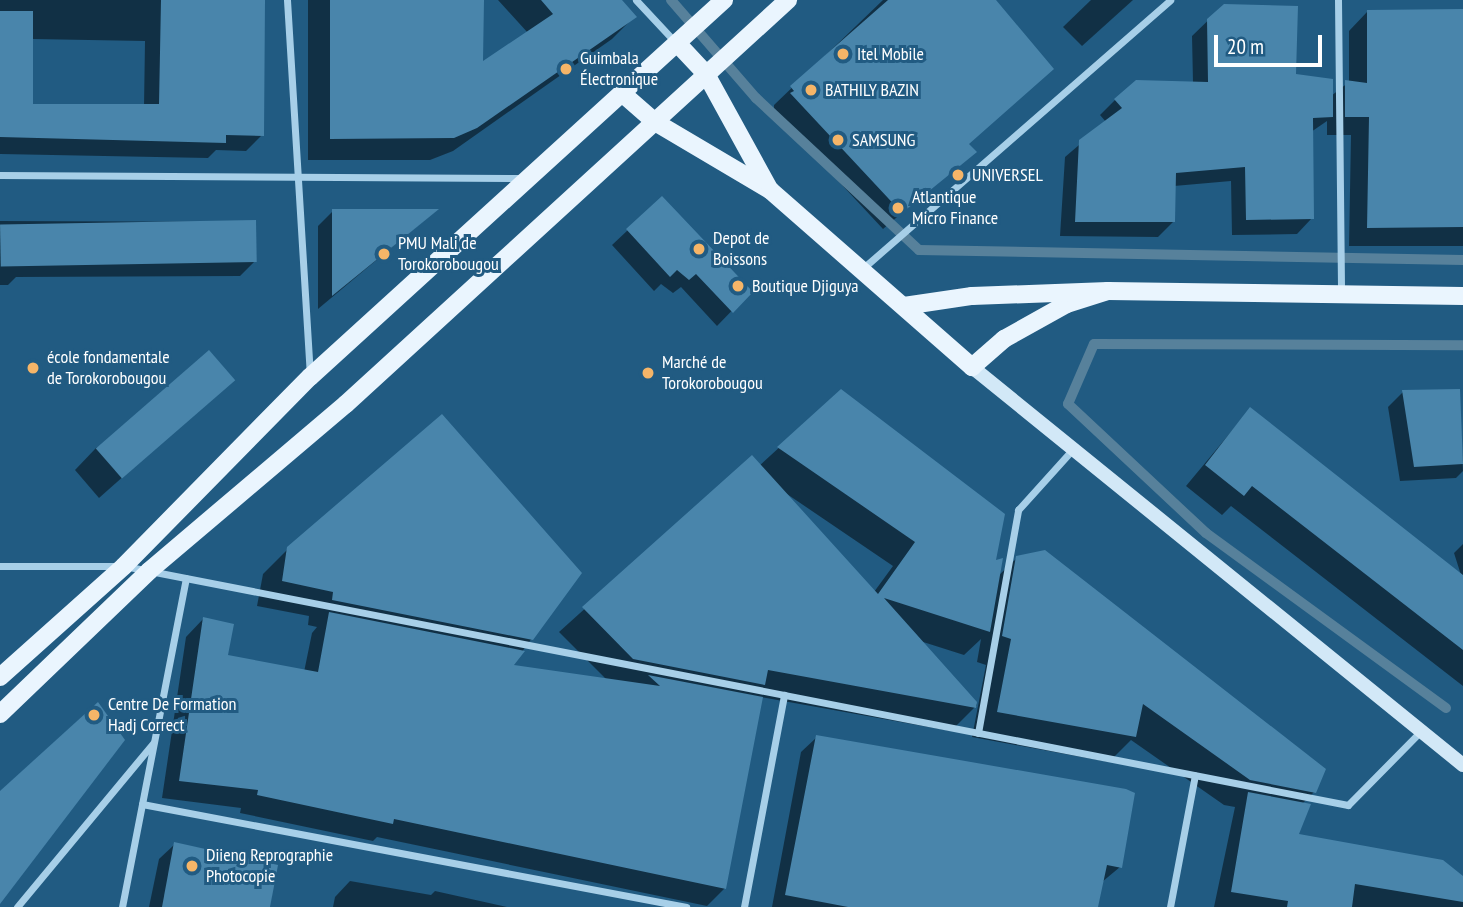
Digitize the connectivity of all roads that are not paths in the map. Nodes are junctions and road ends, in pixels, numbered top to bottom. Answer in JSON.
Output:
{"nodes":[{"id":1,"x":287,"y":0,"type":"edge"},
{"id":2,"x":636,"y":0,"type":"edge"},
{"id":3,"x":724,"y":0,"type":"edge"},
{"id":4,"x":788,"y":0,"type":"edge"},
{"id":5,"x":1170,"y":0,"type":"edge"},
{"id":6,"x":1338,"y":0,"type":"edge"},
{"id":7,"x":677,"y":43,"type":"junction"},
{"id":8,"x":706,"y":74,"type":"junction"},
{"id":9,"x":622,"y":94,"type":"junction"},
{"id":10,"x":655,"y":122,"type":"junction"},
{"id":11,"x":0,"y":175,"type":"edge"},
{"id":12,"x":301,"y":177,"type":"junction"},
{"id":13,"x":531,"y":178,"type":"junction"},
{"id":14,"x":770,"y":190,"type":"junction"},
{"id":15,"x":861,"y":271,"type":"junction"},
{"id":16,"x":1108,"y":291,"type":"junction"},
{"id":17,"x":1342,"y":294,"type":"junction"},
{"id":18,"x":1463,"y":296,"type":"edge"},
{"id":19,"x":904,"y":306,"type":"junction"},
{"id":20,"x":972,"y":367,"type":"junction"},
{"id":21,"x":310,"y":377,"type":"junction"},
{"id":22,"x":1073,"y":449,"type":"junction"},
{"id":23,"x":0,"y":566,"type":"edge"},
{"id":24,"x":124,"y":566,"type":"junction"},
{"id":25,"x":149,"y":571,"type":"junction"},
{"id":26,"x":186,"y":578,"type":"junction"},
{"id":27,"x":0,"y":677,"type":"edge"},
{"id":28,"x":784,"y":695,"type":"junction"},
{"id":29,"x":0,"y":715,"type":"edge"},
{"id":30,"x":1420,"y":732,"type":"junction"},
{"id":31,"x":978,"y":733,"type":"junction"},
{"id":32,"x":155,"y":741,"type":"junction"},
{"id":33,"x":1463,"y":765,"type":"edge"},
{"id":34,"x":1195,"y":775,"type":"junction"},
{"id":35,"x":142,"y":804,"type":"junction"},
{"id":36,"x":17,"y":907,"type":"edge"},
{"id":37,"x":122,"y":907,"type":"edge"},
{"id":38,"x":686,"y":907,"type":"edge"},
{"id":39,"x":744,"y":907,"type":"edge"},
{"id":40,"x":1170,"y":907,"type":"edge"}],
"edges":[{"from":1,"to":12,"type":"street"},
{"from":2,"to":7,"type":"street"},
{"from":3,"to":7,"type":"main road"},
{"from":4,"to":8,"type":"main road"},
{"from":5,"to":15,"type":"street"},
{"from":6,"to":17,"type":"street"},
{"from":7,"to":8,"type":"main road"},
{"from":7,"to":9,"type":"main road"},
{"from":8,"to":10,"type":"main road"},
{"from":8,"to":14,"type":"main road"},
{"from":9,"to":10,"type":"main road"},
{"from":9,"to":13,"type":"main road"},
{"from":10,"to":14,"type":"main road"},
{"from":10,"to":25,"type":"main road"},
{"from":11,"to":12,"type":"street"},
{"from":12,"to":13,"type":"street"},
{"from":12,"to":21,"type":"street"},
{"from":13,"to":21,"type":"main road"},
{"from":14,"to":15,"type":"main road"},
{"from":15,"to":19,"type":"main road"},
{"from":16,"to":17,"type":"main road"},
{"from":16,"to":19,"type":"main road"},
{"from":16,"to":20,"type":"main road"},
{"from":17,"to":18,"type":"main road"},
{"from":19,"to":20,"type":"main road"},
{"from":20,"to":22,"type":"main road"},
{"from":21,"to":24,"type":"main road"},
{"from":22,"to":30,"type":"main road"},
{"from":22,"to":31,"type":"street"},
{"from":23,"to":24,"type":"street"},
{"from":24,"to":25,"type":"street"},
{"from":24,"to":27,"type":"main road"},
{"from":25,"to":26,"type":"street"},
{"from":25,"to":29,"type":"main road"},
{"from":26,"to":28,"type":"street"},
{"from":26,"to":32,"type":"street"},
{"from":28,"to":31,"type":"street"},
{"from":28,"to":39,"type":"street"},
{"from":30,"to":33,"type":"main road"},
{"from":30,"to":34,"type":"street"},
{"from":31,"to":34,"type":"street"},
{"from":32,"to":35,"type":"street"},
{"from":32,"to":36,"type":"street"},
{"from":34,"to":40,"type":"street"},
{"from":35,"to":37,"type":"street"},
{"from":35,"to":38,"type":"street"}]}
